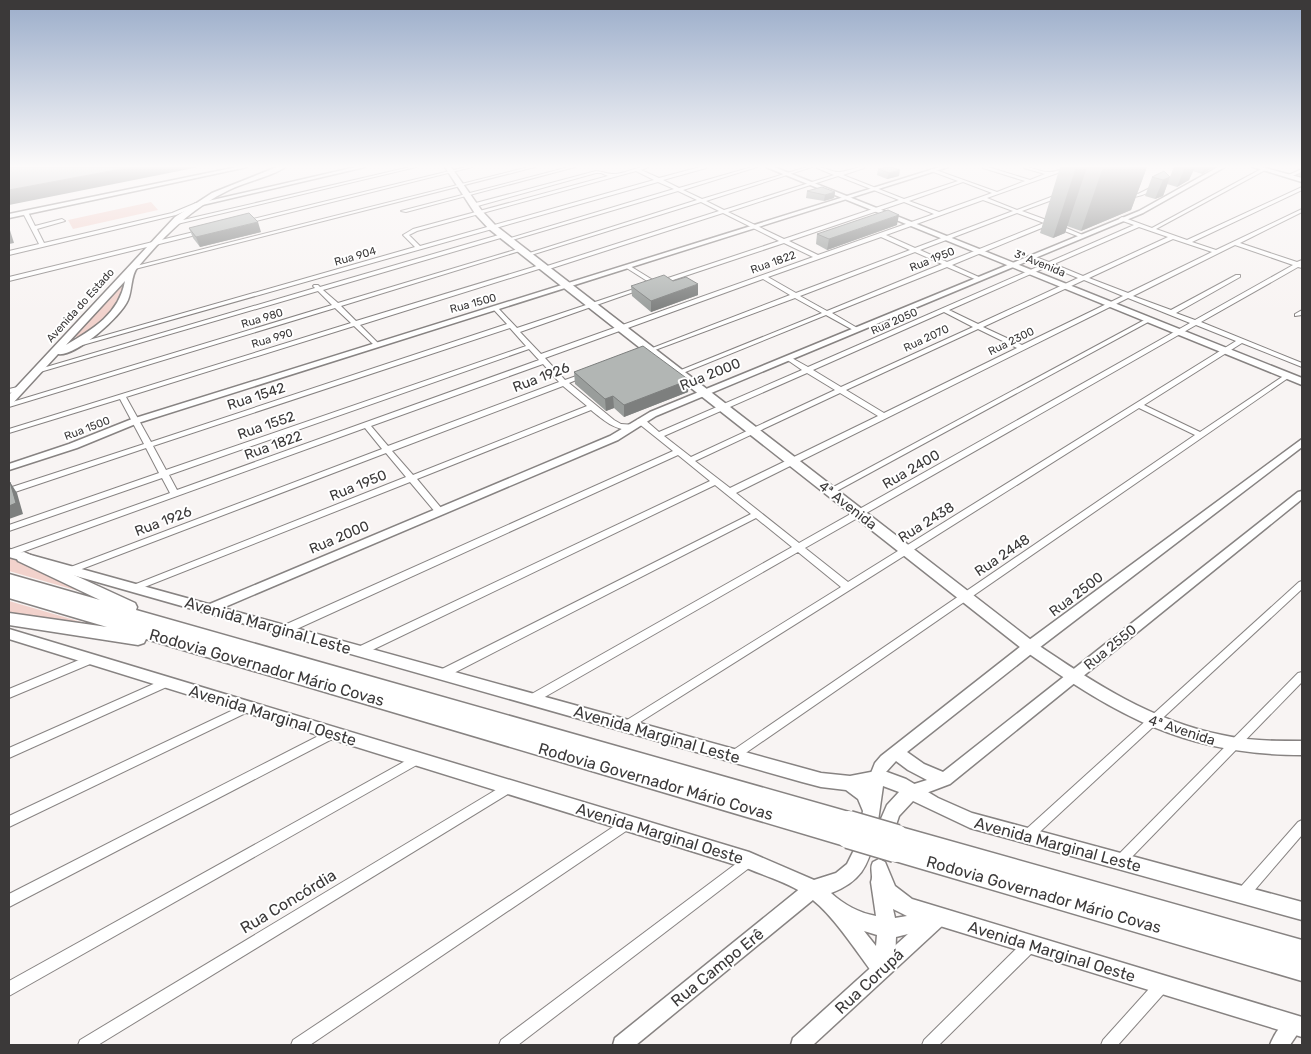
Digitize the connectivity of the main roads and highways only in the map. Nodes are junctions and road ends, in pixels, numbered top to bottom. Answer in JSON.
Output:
{"nodes":[{"id":1,"x":182,"y":216,"type":"edge"},
{"id":2,"x":482,"y":216,"type":"edge"},
{"id":3,"x":788,"y":216,"type":"edge"},
{"id":4,"x":890,"y":216,"type":"edge"},
{"id":5,"x":1130,"y":216,"type":"edge"},
{"id":6,"x":1012,"y":265,"type":"junction"},
{"id":7,"x":131,"y":268,"type":"junction"},
{"id":8,"x":567,"y":286,"type":"junction"},
{"id":9,"x":117,"y":311,"type":"junction"},
{"id":10,"x":82,"y":343,"type":"road end"},
{"id":11,"x":48,"y":359,"type":"junction"},
{"id":12,"x":1302,"y":382,"type":"edge"},
{"id":13,"x":704,"y":393,"type":"junction"},
{"id":14,"x":9,"y":401,"type":"edge"},
{"id":15,"x":1302,"y":442,"type":"edge"},
{"id":16,"x":9,"y":467,"type":"edge"},
{"id":17,"x":1302,"y":494,"type":"edge"},
{"id":18,"x":15,"y":554,"type":"edge"},
{"id":19,"x":9,"y":580,"type":"edge"},
{"id":20,"x":9,"y":592,"type":"edge"},
{"id":21,"x":209,"y":609,"type":"junction"},
{"id":22,"x":9,"y":619,"type":"edge"},
{"id":23,"x":12,"y":637,"type":"edge"},
{"id":24,"x":190,"y":639,"type":"junction"},
{"id":25,"x":1030,"y":647,"type":"junction"},
{"id":26,"x":1073,"y":677,"type":"junction"},
{"id":27,"x":1302,"y":748,"type":"edge"},
{"id":28,"x":897,"y":752,"type":"junction"},
{"id":29,"x":876,"y":778,"type":"junction"},
{"id":30,"x":945,"y":779,"type":"junction"},
{"id":31,"x":850,"y":783,"type":"junction"},
{"id":32,"x":913,"y":791,"type":"junction"},
{"id":33,"x":871,"y":810,"type":"junction"},
{"id":34,"x":896,"y":843,"type":"junction"},
{"id":35,"x":880,"y":868,"type":"junction"},
{"id":36,"x":813,"y":889,"type":"junction"},
{"id":37,"x":833,"y":907,"type":"junction"},
{"id":38,"x":1302,"y":911,"type":"edge"},
{"id":39,"x":939,"y":917,"type":"junction"},
{"id":40,"x":887,"y":928,"type":"junction"},
{"id":41,"x":1302,"y":952,"type":"edge"},
{"id":42,"x":883,"y":968,"type":"junction"},
{"id":43,"x":1302,"y":969,"type":"edge"},
{"id":44,"x":1298,"y":1026,"type":"edge"},
{"id":45,"x":622,"y":1045,"type":"edge"},
{"id":46,"x":800,"y":1045,"type":"edge"},
{"id":47,"x":1279,"y":1045,"type":"edge"}],
"edges":[{"from":1,"to":7,"type":"main road","name":"Avenida do Estado"},
{"from":2,"to":8,"type":"main road","name":"4ª Avenida"},
{"from":3,"to":8,"type":"main road","name":"Rua 1500"},
{"from":4,"to":6,"type":"main road","name":"3ª Avenida"},
{"from":5,"to":6,"type":"main road","name":"Rua 2000"},
{"from":6,"to":12,"type":"main road","name":"3ª Avenida"},
{"from":6,"to":13,"type":"main road","name":"Rua 2000"},
{"from":7,"to":9,"type":"main road","name":"Avenida do Estado"},
{"from":7,"to":11,"type":"main road","name":"Avenida do Estado"},
{"from":8,"to":13,"type":"main road","name":"4ª Avenida"},
{"from":8,"to":16,"type":"main road","name":"Rua 1500"},
{"from":9,"to":10,"type":"main road"},
{"from":9,"to":11,"type":"main road","name":"Avenida do Estado"},
{"from":11,"to":14,"type":"main road","name":"Avenida do Estado"},
{"from":13,"to":21,"type":"main road","name":"Rua 2000"},
{"from":13,"to":25,"type":"main road","name":"4ª Avenida"},
{"from":15,"to":25,"type":"main road","name":"Rua 2500"},
{"from":17,"to":26,"type":"main road","name":"Rua 2550"},
{"from":18,"to":21,"type":"main road","name":"Avenida Marginal Leste"},
{"from":18,"to":24,"type":"highway"},
{"from":19,"to":24,"type":"highway","name":"Rodovia Governador Mário Covas"},
{"from":20,"to":24,"type":"highway","name":"Rodovia Governador Mário Covas"},
{"from":21,"to":31,"type":"main road","name":"Avenida Marginal Leste"},
{"from":22,"to":24,"type":"highway"},
{"from":23,"to":36,"type":"main road","name":"Avenida Marginal Oeste"},
{"from":24,"to":34,"type":"highway","name":"Rodovia Governador Mário Covas","bridge":true},
{"from":25,"to":26,"type":"main road","name":"4ª Avenida"},
{"from":25,"to":28,"type":"main road","name":"Rua 2500"},
{"from":26,"to":27,"type":"main road","name":"4ª Avenida"},
{"from":26,"to":30,"type":"main road","name":"Rua 2550"},
{"from":28,"to":29,"type":"main road","name":"Rua 2500"},
{"from":28,"to":30,"type":"main road"},
{"from":29,"to":31,"type":"main road","name":"Avenida Marginal Leste"},
{"from":29,"to":32,"type":"main road","name":"Avenida Marginal Leste"},
{"from":29,"to":33,"type":"main road"},
{"from":30,"to":32,"type":"main road","name":"Rua 2550"},
{"from":31,"to":33,"type":"main road"},
{"from":32,"to":35,"type":"main road"},
{"from":32,"to":38,"type":"main road","name":"Avenida Marginal Leste"},
{"from":33,"to":36,"type":"main road"},
{"from":34,"to":41,"type":"highway","name":"Rodovia Governador Mário Covas"},
{"from":34,"to":43,"type":"highway","name":"Rodovia Governador Mário Covas"},
{"from":35,"to":39,"type":"main road"},
{"from":35,"to":40,"type":"main road"},
{"from":36,"to":37,"type":"main road","name":"Avenida Marginal Oeste"},
{"from":36,"to":45,"type":"main road","name":"Rua Campo Erê"},
{"from":37,"to":40,"type":"main road","name":"Avenida Marginal Oeste"},
{"from":37,"to":42,"type":"main road"},
{"from":39,"to":40,"type":"main road","name":"Avenida Marginal Oeste"},
{"from":39,"to":42,"type":"main road","name":"Rua Corupá"},
{"from":39,"to":44,"type":"main road","name":"Avenida Marginal Oeste"},
{"from":40,"to":42,"type":"main road"},
{"from":42,"to":46,"type":"main road","name":"Rua Corupá"},
{"from":44,"to":47,"type":"main road"}]}
